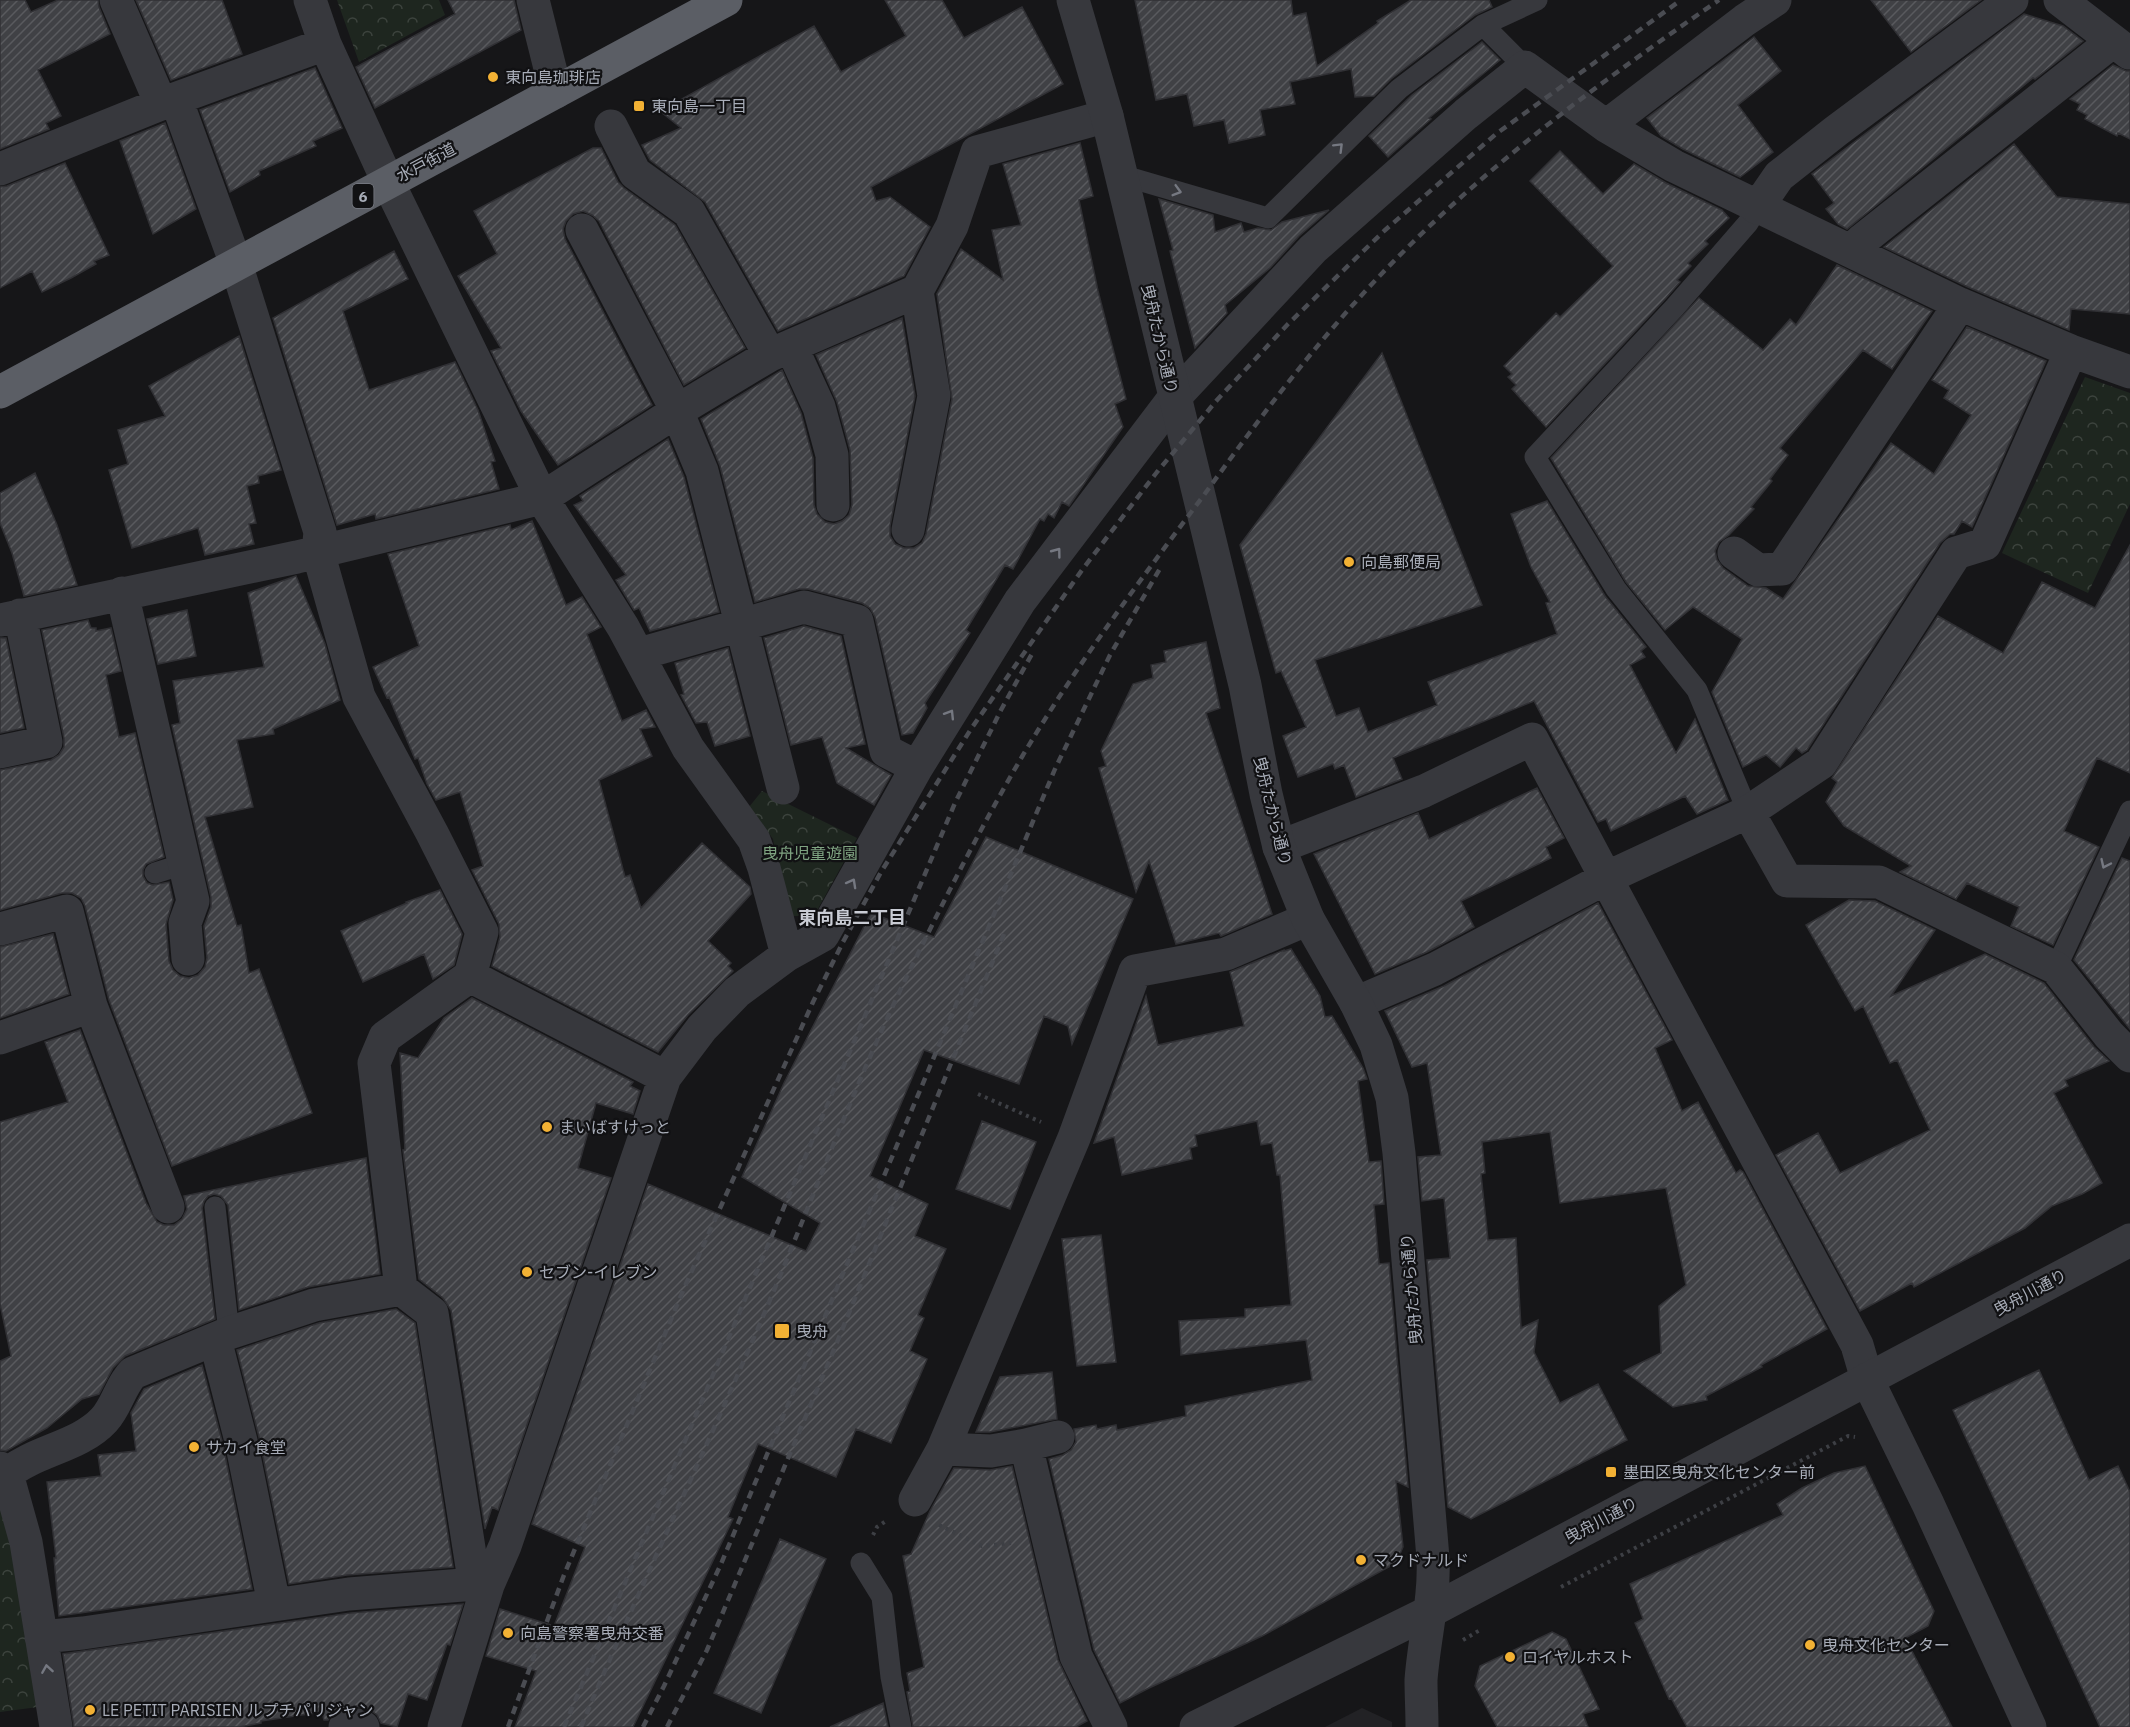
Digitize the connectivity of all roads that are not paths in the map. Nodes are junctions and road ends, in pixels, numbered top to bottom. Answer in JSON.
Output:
{"nodes":[{"id":1,"x":116,"y":0,"type":"edge"},
{"id":2,"x":310,"y":0,"type":"edge"},
{"id":3,"x":532,"y":0,"type":"edge"},
{"id":4,"x":726,"y":0,"type":"edge"},
{"id":5,"x":1073,"y":0,"type":"edge"},
{"id":6,"x":1538,"y":0,"type":"edge"},
{"id":7,"x":1775,"y":0,"type":"edge"},
{"id":8,"x":2012,"y":0,"type":"edge"},
{"id":9,"x":2060,"y":0,"type":"edge"},
{"id":10,"x":1483,"y":25,"type":"junction"},
{"id":11,"x":325,"y":44,"type":"junction"},
{"id":12,"x":2122,"y":47,"type":"edge"},
{"id":13,"x":1526,"y":67,"type":"junction"},
{"id":14,"x":556,"y":92,"type":"junction"},
{"id":15,"x":168,"y":101,"type":"junction"},
{"id":16,"x":1107,"y":116,"type":"junction"},
{"id":17,"x":611,"y":126,"type":"dead end"},
{"id":18,"x":1606,"y":126,"type":"junction"},
{"id":19,"x":0,"y":169,"type":"edge"},
{"id":20,"x":1121,"y":175,"type":"junction"},
{"id":21,"x":388,"y":182,"type":"junction"},
{"id":22,"x":1757,"y":208,"type":"junction"},
{"id":23,"x":582,"y":230,"type":"dead end"},
{"id":24,"x":1855,"y":252,"type":"junction"},
{"id":25,"x":236,"y":264,"type":"junction"},
{"id":26,"x":917,"y":291,"type":"junction"},
{"id":27,"x":1960,"y":304,"type":"junction"},
{"id":28,"x":781,"y":350,"type":"junction"},
{"id":29,"x":2071,"y":351,"type":"junction"},
{"id":30,"x":2130,"y":372,"type":"edge"},
{"id":31,"x":0,"y":392,"type":"edge"},
{"id":32,"x":1174,"y":398,"type":"junction"},
{"id":33,"x":677,"y":411,"type":"junction"},
{"id":34,"x":542,"y":498,"type":"junction"},
{"id":35,"x":833,"y":504,"type":"dead end"},
{"id":36,"x":908,"y":530,"type":"dead end"},
{"id":37,"x":318,"y":552,"type":"junction"},
{"id":38,"x":1734,"y":553,"type":"dead end"},
{"id":39,"x":122,"y":593,"type":"junction"},
{"id":40,"x":10,"y":618,"type":"edge"},
{"id":41,"x":742,"y":625,"type":"junction"},
{"id":42,"x":639,"y":654,"type":"junction"},
{"id":43,"x":0,"y":752,"type":"edge"},
{"id":44,"x":917,"y":767,"type":"junction"},
{"id":45,"x":783,"y":788,"type":"dead end"},
{"id":46,"x":2130,"y":811,"type":"edge"},
{"id":47,"x":1748,"y":812,"type":"junction"},
{"id":48,"x":1279,"y":847,"type":"junction"},
{"id":49,"x":1606,"y":878,"type":"junction"},
{"id":50,"x":1308,"y":919,"type":"junction"},
{"id":51,"x":0,"y":929,"type":"edge"},
{"id":52,"x":787,"y":955,"type":"junction"},
{"id":53,"x":188,"y":958,"type":"dead end"},
{"id":54,"x":2056,"y":968,"type":"junction"},
{"id":55,"x":470,"y":976,"type":"junction"},
{"id":56,"x":1356,"y":1003,"type":"junction"},
{"id":57,"x":91,"y":1006,"type":"junction"},
{"id":58,"x":0,"y":1038,"type":"edge"},
{"id":59,"x":2130,"y":1056,"type":"edge"},
{"id":60,"x":665,"y":1077,"type":"junction"},
{"id":61,"x":168,"y":1207,"type":"dead end"},
{"id":62,"x":215,"y":1207,"type":"dead end"},
{"id":63,"x":2130,"y":1240,"type":"edge"},
{"id":64,"x":401,"y":1289,"type":"junction"},
{"id":65,"x":222,"y":1336,"type":"junction"},
{"id":66,"x":1867,"y":1378,"type":"junction"},
{"id":67,"x":1058,"y":1437,"type":"dead end"},
{"id":68,"x":1026,"y":1445,"type":"junction"},
{"id":69,"x":943,"y":1449,"type":"junction"},
{"id":70,"x":4,"y":1471,"type":"edge"},
{"id":71,"x":915,"y":1500,"type":"road end"},
{"id":72,"x":861,"y":1563,"type":"road end"},
{"id":73,"x":488,"y":1585,"type":"junction"},
{"id":74,"x":274,"y":1604,"type":"junction"},
{"id":75,"x":1431,"y":1611,"type":"junction"},
{"id":76,"x":42,"y":1637,"type":"junction"},
{"id":77,"x":56,"y":1727,"type":"edge"},
{"id":78,"x":345,"y":1727,"type":"edge"},
{"id":79,"x":363,"y":1727,"type":"edge"},
{"id":80,"x":444,"y":1727,"type":"edge"},
{"id":81,"x":902,"y":1727,"type":"edge"},
{"id":82,"x":1111,"y":1727,"type":"edge"},
{"id":83,"x":1196,"y":1727,"type":"edge"},
{"id":84,"x":1422,"y":1727,"type":"edge"},
{"id":85,"x":2030,"y":1727,"type":"edge"}],
"edges":[{"from":1,"to":15,"type":"street"},
{"from":2,"to":11,"type":"street"},
{"from":3,"to":14,"type":"street"},
{"from":4,"to":14,"type":"highway","name":"水戸街道","number":"6"},
{"from":5,"to":16,"type":"street","name":"曳舟たから通り"},
{"from":6,"to":10,"type":"lane"},
{"from":7,"to":18,"type":"street"},
{"from":8,"to":22,"type":"street"},
{"from":9,"to":12,"type":"street"},
{"from":10,"to":13,"type":"lane"},
{"from":20,"to":10,"type":"lane","one_way":true},
{"from":11,"to":15,"type":"street"},
{"from":11,"to":21,"type":"street"},
{"from":12,"to":24,"type":"street"},
{"from":13,"to":18,"type":"street"},
{"from":13,"to":32,"type":"street"},
{"from":14,"to":21,"type":"highway","name":"水戸街道","number":"6"},
{"from":15,"to":19,"type":"street"},
{"from":15,"to":25,"type":"street"},
{"from":16,"to":20,"type":"street","name":"曳舟たから通り"},
{"from":16,"to":26,"type":"street"},
{"from":17,"to":28,"type":"street"},
{"from":18,"to":22,"type":"street"},
{"from":20,"to":32,"type":"street","name":"曳舟たから通り"},
{"from":21,"to":25,"type":"highway","name":"水戸街道","number":"6"},
{"from":21,"to":34,"type":"street"},
{"from":22,"to":24,"type":"street"},
{"from":22,"to":47,"type":"lane"},
{"from":23,"to":33,"type":"street"},
{"from":24,"to":27,"type":"street"},
{"from":25,"to":31,"type":"highway","name":"水戸街道","number":"6"},
{"from":25,"to":37,"type":"street"},
{"from":26,"to":28,"type":"street"},
{"from":26,"to":36,"type":"street"},
{"from":27,"to":29,"type":"street"},
{"from":27,"to":38,"type":"street"},
{"from":28,"to":33,"type":"street"},
{"from":28,"to":35,"type":"street"},
{"from":29,"to":30,"type":"street"},
{"from":29,"to":47,"type":"street"},
{"from":44,"to":32,"type":"street","one_way":true},
{"from":32,"to":48,"type":"street","name":"曳舟たから通り"},
{"from":33,"to":34,"type":"street"},
{"from":33,"to":41,"type":"street"},
{"from":34,"to":37,"type":"street"},
{"from":34,"to":42,"type":"street"},
{"from":37,"to":39,"type":"street"},
{"from":37,"to":55,"type":"street"},
{"from":39,"to":40,"type":"street"},
{"from":39,"to":53,"type":"street"},
{"from":40,"to":43,"type":"street"},
{"from":41,"to":42,"type":"street"},
{"from":41,"to":44,"type":"street"},
{"from":41,"to":45,"type":"street"},
{"from":42,"to":52,"type":"street"},
{"from":52,"to":44,"type":"street","one_way":true},
{"from":46,"to":54,"type":"lane","one_way":true},
{"from":47,"to":49,"type":"street"},
{"from":47,"to":54,"type":"street"},
{"from":48,"to":49,"type":"street"},
{"from":48,"to":50,"type":"street","name":"曳舟たから通り"},
{"from":49,"to":56,"type":"street"},
{"from":49,"to":66,"type":"street"},
{"from":50,"to":56,"type":"street","name":"曳舟たから通り"},
{"from":50,"to":69,"type":"street"},
{"from":51,"to":57,"type":"street"},
{"from":52,"to":60,"type":"street"},
{"from":54,"to":59,"type":"street"},
{"from":55,"to":60,"type":"street"},
{"from":55,"to":64,"type":"street"},
{"from":56,"to":75,"type":"street","name":"曳舟たから通り"},
{"from":57,"to":58,"type":"street"},
{"from":57,"to":61,"type":"street"},
{"from":60,"to":73,"type":"street"},
{"from":62,"to":65,"type":"lane"},
{"from":63,"to":66,"type":"street","name":"曳舟川通り"},
{"from":64,"to":65,"type":"street"},
{"from":64,"to":73,"type":"street"},
{"from":65,"to":70,"type":"street"},
{"from":65,"to":74,"type":"street"},
{"from":66,"to":75,"type":"street","name":"曳舟川通り"},
{"from":66,"to":85,"type":"street"},
{"from":67,"to":68,"type":"street"},
{"from":68,"to":69,"type":"street"},
{"from":68,"to":82,"type":"street"},
{"from":69,"to":71,"type":"street"},
{"from":70,"to":76,"type":"street"},
{"from":72,"to":81,"type":"lane"},
{"from":73,"to":74,"type":"street"},
{"from":73,"to":80,"type":"street"},
{"from":74,"to":76,"type":"street"},
{"from":75,"to":83,"type":"street","name":"曳舟川通り"},
{"from":75,"to":84,"type":"street","name":"曳舟たから通り"},
{"from":77,"to":76,"type":"street","one_way":true},
{"from":78,"to":79,"type":"street"}]}
